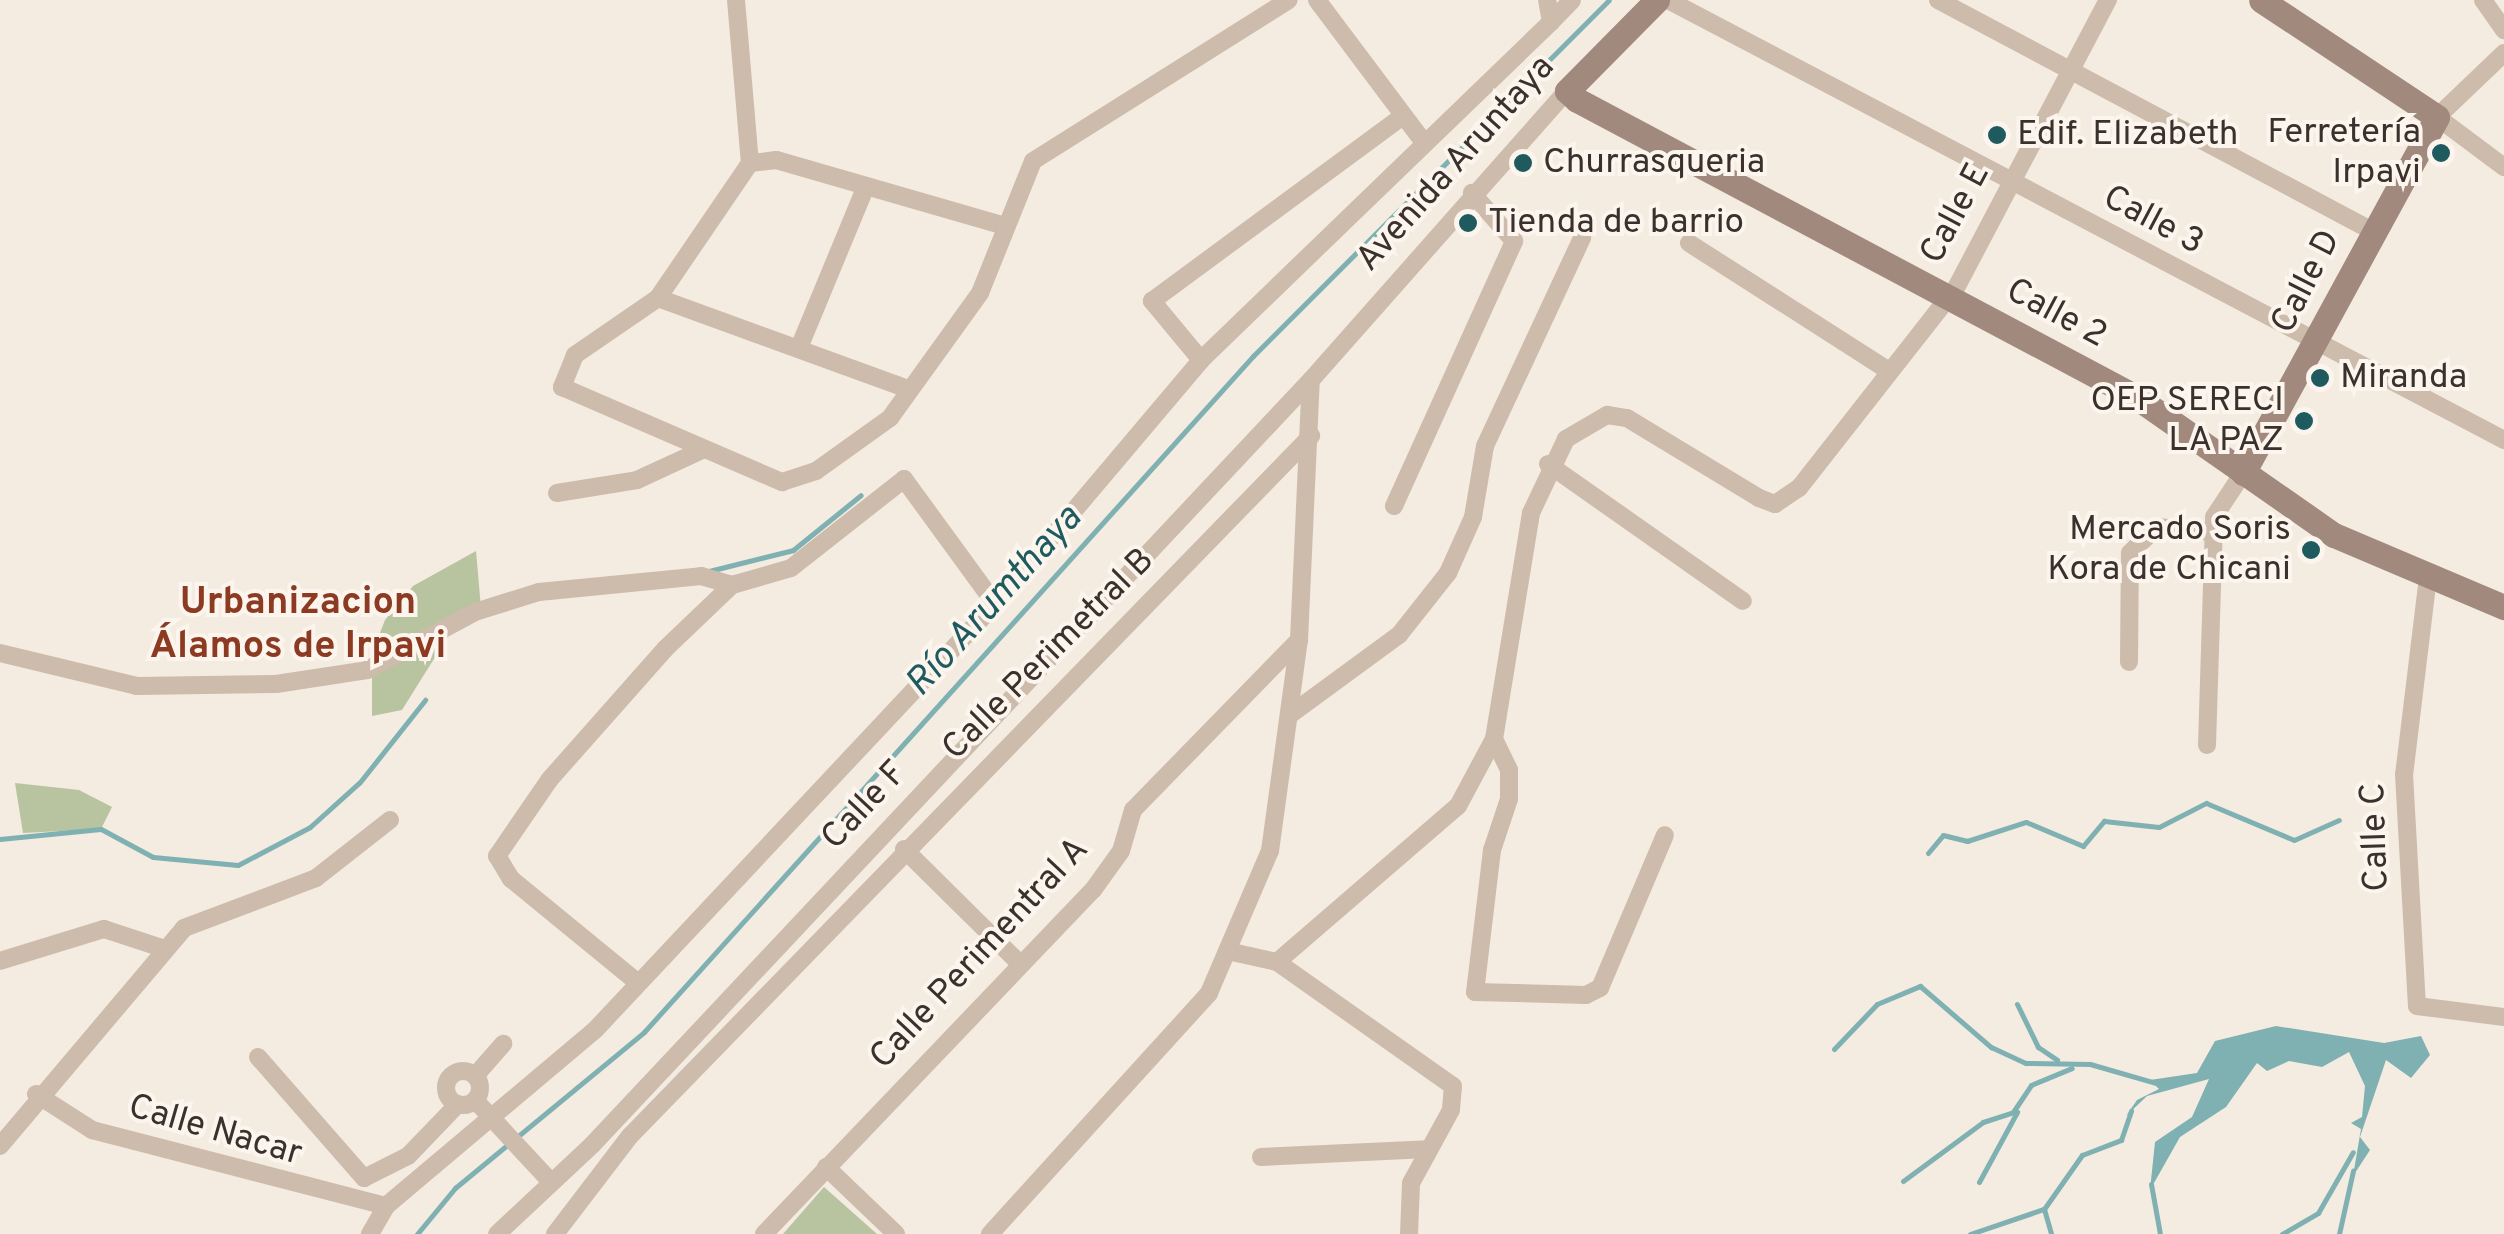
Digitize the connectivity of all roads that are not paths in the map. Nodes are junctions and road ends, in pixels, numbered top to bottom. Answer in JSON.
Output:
{"nodes":[{"id":1,"x":736,"y":0,"type":"edge"},
{"id":2,"x":1289,"y":0,"type":"edge"},
{"id":3,"x":1317,"y":0,"type":"edge"},
{"id":4,"x":1547,"y":0,"type":"edge"},
{"id":5,"x":1572,"y":0,"type":"edge"},
{"id":6,"x":1656,"y":0,"type":"edge"},
{"id":7,"x":1668,"y":0,"type":"edge"},
{"id":8,"x":1938,"y":0,"type":"edge"},
{"id":9,"x":2108,"y":0,"type":"edge"},
{"id":10,"x":2261,"y":0,"type":"edge"},
{"id":11,"x":2483,"y":0,"type":"edge"},
{"id":12,"x":1551,"y":22,"type":"junction"},
{"id":13,"x":2504,"y":30,"type":"edge"},
{"id":14,"x":2504,"y":52,"type":"edge"},
{"id":15,"x":2070,"y":71,"type":"junction"},
{"id":16,"x":1568,"y":91,"type":"junction"},
{"id":17,"x":1402,"y":117,"type":"junction"},
{"id":18,"x":2436,"y":117,"type":"junction"},
{"id":19,"x":1423,"y":142,"type":"junction"},
{"id":20,"x":750,"y":162,"type":"junction"},
{"id":21,"x":2504,"y":168,"type":"edge"},
{"id":22,"x":2010,"y":182,"type":"junction"},
{"id":23,"x":864,"y":191,"type":"junction"},
{"id":24,"x":1472,"y":192,"type":"junction"},
{"id":25,"x":1005,"y":226,"type":"junction"},
{"id":26,"x":2373,"y":232,"type":"junction"},
{"id":27,"x":1582,"y":238,"type":"dead end"},
{"id":28,"x":1689,"y":243,"type":"dead end"},
{"id":29,"x":1946,"y":296,"type":"junction"},
{"id":30,"x":658,"y":298,"type":"junction"},
{"id":31,"x":801,"y":343,"type":"junction"},
{"id":32,"x":2316,"y":344,"type":"junction"},
{"id":33,"x":1201,"y":360,"type":"junction"},
{"id":34,"x":1886,"y":369,"type":"junction"},
{"id":35,"x":1312,"y":380,"type":"junction"},
{"id":36,"x":908,"y":390,"type":"junction"},
{"id":37,"x":1311,"y":436,"type":"junction"},
{"id":38,"x":2504,"y":440,"type":"edge"},
{"id":39,"x":702,"y":450,"type":"junction"},
{"id":40,"x":1548,"y":464,"type":"junction"},
{"id":41,"x":2243,"y":473,"type":"junction"},
{"id":42,"x":557,"y":493,"type":"dead end"},
{"id":43,"x":1394,"y":506,"type":"dead end"},
{"id":44,"x":2213,"y":532,"type":"junction"},
{"id":45,"x":2428,"y":577,"type":"junction"},
{"id":46,"x":732,"y":585,"type":"junction"},
{"id":47,"x":1743,"y":600,"type":"dead end"},
{"id":48,"x":995,"y":604,"type":"junction"},
{"id":49,"x":2504,"y":607,"type":"edge"},
{"id":50,"x":1299,"y":640,"type":"junction"},
{"id":51,"x":0,"y":653,"type":"edge"},
{"id":52,"x":2129,"y":662,"type":"dead end"},
{"id":53,"x":1291,"y":714,"type":"junction"},
{"id":54,"x":1494,"y":740,"type":"junction"},
{"id":55,"x":2207,"y":745,"type":"dead end"},
{"id":56,"x":390,"y":820,"type":"dead end"},
{"id":57,"x":1665,"y":835,"type":"dead end"},
{"id":58,"x":904,"y":849,"type":"junction"},
{"id":59,"x":162,"y":948,"type":"junction"},
{"id":60,"x":1232,"y":952,"type":"junction"},
{"id":61,"x":0,"y":961,"type":"edge"},
{"id":62,"x":1277,"y":962,"type":"junction"},
{"id":63,"x":1018,"y":963,"type":"junction"},
{"id":64,"x":637,"y":982,"type":"junction"},
{"id":65,"x":2504,"y":1018,"type":"edge"},
{"id":66,"x":503,"y":1044,"type":"dead end"},
{"id":67,"x":258,"y":1057,"type":"dead end"},
{"id":68,"x":475,"y":1076,"type":"junction"},
{"id":69,"x":36,"y":1094,"type":"junction"},
{"id":70,"x":467,"y":1102,"type":"junction"},
{"id":71,"x":497,"y":1124,"type":"junction"},
{"id":72,"x":0,"y":1146,"type":"edge"},
{"id":73,"x":1428,"y":1148,"type":"junction"},
{"id":74,"x":1261,"y":1157,"type":"dead end"},
{"id":75,"x":826,"y":1166,"type":"junction"},
{"id":76,"x":549,"y":1180,"type":"junction"},
{"id":77,"x":386,"y":1206,"type":"junction"},
{"id":78,"x":500,"y":1231,"type":"edge"},
{"id":79,"x":370,"y":1234,"type":"edge"},
{"id":80,"x":556,"y":1234,"type":"edge"},
{"id":81,"x":764,"y":1234,"type":"edge"},
{"id":82,"x":896,"y":1234,"type":"edge"},
{"id":83,"x":990,"y":1234,"type":"edge"},
{"id":84,"x":1409,"y":1234,"type":"edge"}],
"edges":[{"from":1,"to":20,"type":"street"},
{"from":2,"to":25,"type":"street"},
{"from":3,"to":17,"type":"street"},
{"from":4,"to":12,"type":"street"},
{"from":5,"to":12,"type":"street"},
{"from":6,"to":16,"type":"main road","name":"Avenida Aruntaya"},
{"from":7,"to":22,"type":"street","name":"Calle 3"},
{"from":8,"to":15,"type":"street"},
{"from":9,"to":15,"type":"street","name":"Calle E"},
{"from":10,"to":18,"type":"main road"},
{"from":11,"to":13,"type":"street"},
{"from":12,"to":19,"type":"street"},
{"from":14,"to":18,"type":"street","name":"Calle D"},
{"from":15,"to":22,"type":"street","name":"Calle E"},
{"from":15,"to":26,"type":"street"},
{"from":16,"to":24,"type":"street","name":"Avenida Aruntaya"},
{"from":16,"to":29,"type":"main road","name":"Calle 2"},
{"from":17,"to":19,"type":"street"},
{"from":17,"to":33,"type":"street"},
{"from":18,"to":21,"type":"street"},
{"from":18,"to":26,"type":"main road","name":"Calle D"},
{"from":19,"to":33,"type":"street"},
{"from":20,"to":23,"type":"street"},
{"from":20,"to":30,"type":"street"},
{"from":22,"to":29,"type":"street","name":"Calle E"},
{"from":22,"to":32,"type":"street","name":"Calle 3"},
{"from":23,"to":25,"type":"street"},
{"from":23,"to":31,"type":"street"},
{"from":24,"to":35,"type":"street","name":"Avenida Aruntaya"},
{"from":24,"to":43,"type":"street"},
{"from":25,"to":36,"type":"street"},
{"from":26,"to":32,"type":"main road","name":"Calle D"},
{"from":27,"to":53,"type":"street"},
{"from":28,"to":34,"type":"street"},
{"from":29,"to":34,"type":"street","name":"Calle E"},
{"from":29,"to":41,"type":"main road","name":"Calle 2"},
{"from":30,"to":31,"type":"street"},
{"from":30,"to":39,"type":"street"},
{"from":31,"to":36,"type":"street"},
{"from":32,"to":38,"type":"street","name":"Calle 3"},
{"from":32,"to":41,"type":"main road","name":"Calle D"},
{"from":33,"to":48,"type":"street"},
{"from":34,"to":40,"type":"street","name":"Calle E"},
{"from":35,"to":37,"type":"street"},
{"from":35,"to":76,"type":"street","name":"Calle F"},
{"from":36,"to":39,"type":"street"},
{"from":37,"to":50,"type":"street"},
{"from":37,"to":58,"type":"street","name":"Calle Perimetral B"},
{"from":39,"to":42,"type":"street"},
{"from":40,"to":47,"type":"street"},
{"from":40,"to":54,"type":"street"},
{"from":41,"to":44,"type":"street","name":"Calle D"},
{"from":41,"to":45,"type":"main road","name":"Calle 2"},
{"from":44,"to":52,"type":"street"},
{"from":44,"to":55,"type":"street","name":"Calle D"},
{"from":45,"to":49,"type":"main road","name":"Calle 2"},
{"from":45,"to":65,"type":"street","name":"Calle C"},
{"from":46,"to":48,"type":"street"},
{"from":46,"to":51,"type":"street"},
{"from":46,"to":64,"type":"street"},
{"from":48,"to":64,"type":"street"},
{"from":50,"to":53,"type":"street"},
{"from":50,"to":63,"type":"street","name":"Calle Perimentral A"},
{"from":53,"to":60,"type":"street"},
{"from":54,"to":57,"type":"street"},
{"from":54,"to":62,"type":"street"},
{"from":56,"to":59,"type":"street"},
{"from":58,"to":63,"type":"street"},
{"from":58,"to":80,"type":"street","name":"Calle Perimetral B"},
{"from":59,"to":61,"type":"street"},
{"from":59,"to":69,"type":"street"},
{"from":60,"to":62,"type":"street"},
{"from":60,"to":83,"type":"street"},
{"from":62,"to":73,"type":"street"},
{"from":63,"to":75,"type":"street","name":"Calle Perimentral A"},
{"from":64,"to":71,"type":"street"},
{"from":66,"to":68,"type":"street"},
{"from":67,"to":70,"type":"street"},
{"from":68,"to":70,"type":"street"},
{"from":68,"to":70,"type":"street"},
{"from":69,"to":72,"type":"street"},
{"from":69,"to":77,"type":"street","name":"Calle Nacar"},
{"from":70,"to":71,"type":"street"},
{"from":71,"to":76,"type":"street"},
{"from":71,"to":77,"type":"street"},
{"from":73,"to":74,"type":"street"},
{"from":73,"to":84,"type":"street"},
{"from":75,"to":81,"type":"street","name":"Calle Perimentral A"},
{"from":75,"to":82,"type":"street"},
{"from":76,"to":78,"type":"street","name":"Calle F"},
{"from":77,"to":79,"type":"street"}]}
